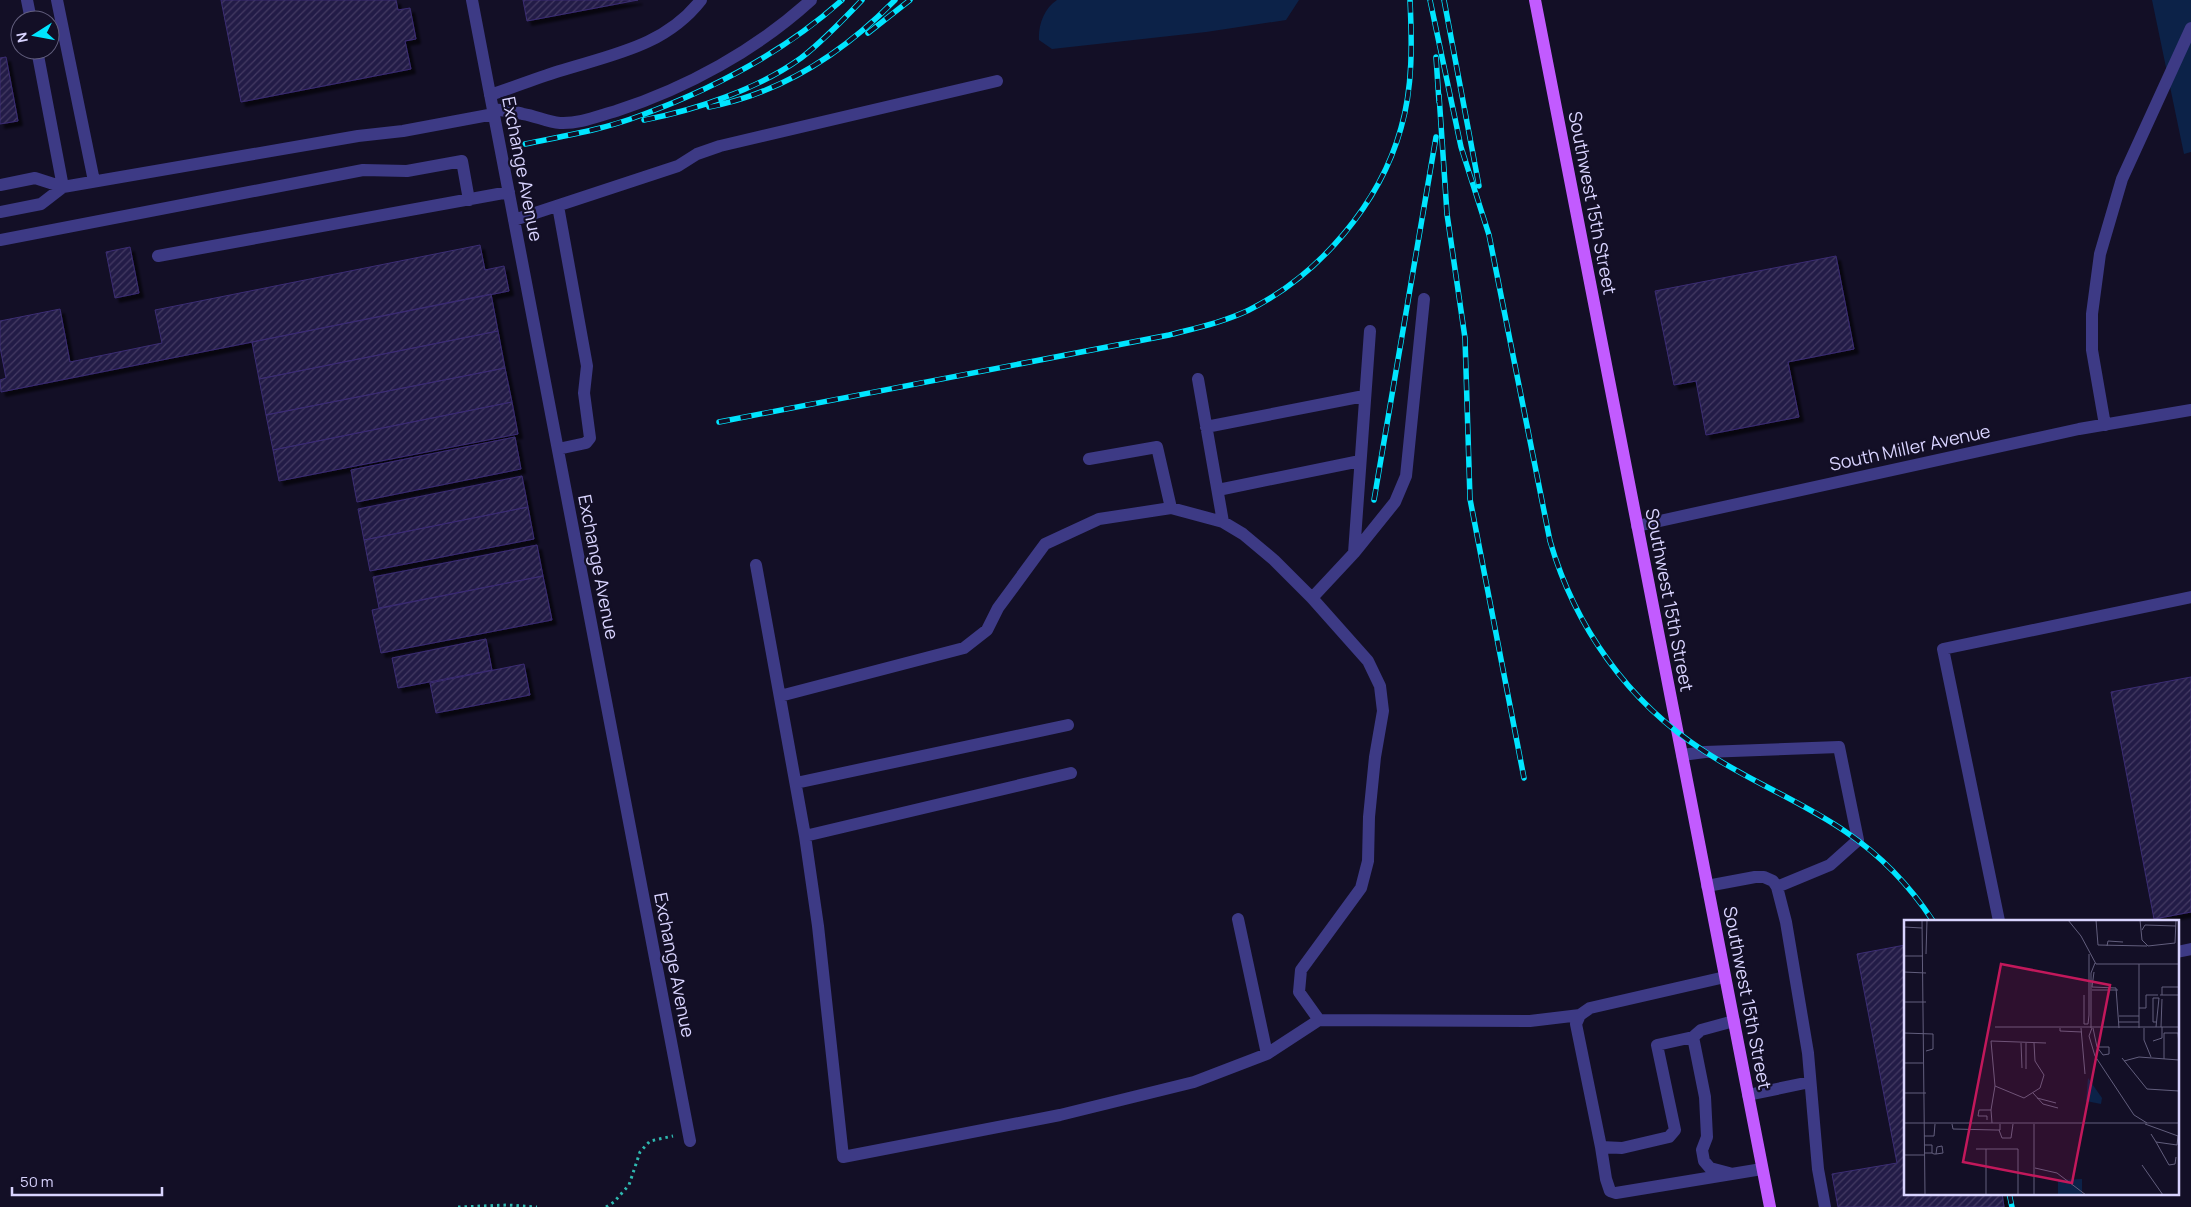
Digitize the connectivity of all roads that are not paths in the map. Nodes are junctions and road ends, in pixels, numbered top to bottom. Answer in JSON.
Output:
{"nodes":[{"id":1,"x":56,"y":0,"type":"edge"},
{"id":2,"x":472,"y":0,"type":"edge"},
{"id":3,"x":688,"y":0,"type":"edge"},
{"id":4,"x":701,"y":0,"type":"edge"},
{"id":5,"x":811,"y":0,"type":"edge"},
{"id":6,"x":1535,"y":0,"type":"edge"},
{"id":7,"x":690,"y":14,"type":"junction"},
{"id":8,"x":2191,"y":28,"type":"edge"},
{"id":9,"x":39,"y":60,"type":"edge"},
{"id":10,"x":997,"y":81,"type":"dead end"},
{"id":11,"x":490,"y":95,"type":"junction"},
{"id":12,"x":493,"y":112,"type":"junction"},
{"id":13,"x":94,"y":181,"type":"junction"},
{"id":14,"x":0,"y":185,"type":"edge"},
{"id":15,"x":63,"y":187,"type":"junction"},
{"id":16,"x":509,"y":192,"type":"junction"},
{"id":17,"x":470,"y":200,"type":"junction"},
{"id":18,"x":558,"y":206,"type":"junction"},
{"id":19,"x":0,"y":212,"type":"edge"},
{"id":20,"x":514,"y":220,"type":"junction"},
{"id":21,"x":0,"y":240,"type":"edge"},
{"id":22,"x":158,"y":256,"type":"dead end"},
{"id":23,"x":1424,"y":299,"type":"dead end"},
{"id":24,"x":1370,"y":331,"type":"dead end"},
{"id":25,"x":1198,"y":379,"type":"dead end"},
{"id":26,"x":1364,"y":396,"type":"junction"},
{"id":27,"x":2191,"y":410,"type":"edge"},
{"id":28,"x":2105,"y":425,"type":"junction"},
{"id":29,"x":1206,"y":427,"type":"junction"},
{"id":30,"x":558,"y":449,"type":"junction"},
{"id":31,"x":1089,"y":459,"type":"dead end"},
{"id":32,"x":1360,"y":461,"type":"junction"},
{"id":33,"x":1218,"y":490,"type":"junction"},
{"id":34,"x":1171,"y":508,"type":"junction"},
{"id":35,"x":1223,"y":522,"type":"junction"},
{"id":36,"x":1637,"y":526,"type":"junction"},
{"id":37,"x":1354,"y":553,"type":"junction"},
{"id":38,"x":756,"y":565,"type":"dead end"},
{"id":39,"x":2191,"y":597,"type":"edge"},
{"id":40,"x":1312,"y":598,"type":"junction"},
{"id":41,"x":780,"y":696,"type":"junction"},
{"id":42,"x":1068,"y":725,"type":"dead end"},
{"id":43,"x":1682,"y":755,"type":"junction"},
{"id":44,"x":1071,"y":773,"type":"dead end"},
{"id":45,"x":796,"y":783,"type":"junction"},
{"id":46,"x":805,"y":836,"type":"junction"},
{"id":47,"x":1707,"y":886,"type":"junction"},
{"id":48,"x":1777,"y":887,"type":"junction"},
{"id":49,"x":1238,"y":919,"type":"dead end"},
{"id":50,"x":1999,"y":920,"type":"edge"},
{"id":51,"x":2191,"y":949,"type":"edge"},
{"id":52,"x":2178,"y":952,"type":"edge"},
{"id":53,"x":1725,"y":977,"type":"junction"},
{"id":54,"x":1580,"y":1015,"type":"junction"},
{"id":55,"x":1318,"y":1020,"type":"junction"},
{"id":56,"x":1734,"y":1021,"type":"junction"},
{"id":57,"x":1693,"y":1037,"type":"junction"},
{"id":58,"x":1267,"y":1054,"type":"junction"},
{"id":59,"x":1810,"y":1082,"type":"junction"},
{"id":60,"x":1748,"y":1095,"type":"junction"},
{"id":61,"x":689,"y":1137,"type":"road end"},
{"id":62,"x":1601,"y":1147,"type":"junction"},
{"id":63,"x":1762,"y":1168,"type":"junction"},
{"id":64,"x":1729,"y":1173,"type":"junction"},
{"id":65,"x":1770,"y":1207,"type":"edge"},
{"id":66,"x":1825,"y":1207,"type":"edge"}],
"edges":[{"from":1,"to":13,"type":"street"},
{"from":2,"to":11,"type":"street","name":"Exchange Avenue"},
{"from":3,"to":7,"type":"street"},
{"from":4,"to":7,"type":"street"},
{"from":5,"to":12,"type":"street"},
{"from":6,"to":36,"type":"main road","name":"Southwest 15th Street"},
{"from":7,"to":11,"type":"street"},
{"from":8,"to":28,"type":"street"},
{"from":9,"to":15,"type":"street"},
{"from":10,"to":18,"type":"street"},
{"from":11,"to":12,"type":"street","name":"Exchange Avenue"},
{"from":12,"to":13,"type":"street"},
{"from":12,"to":16,"type":"street","name":"Exchange Avenue"},
{"from":13,"to":15,"type":"street"},
{"from":14,"to":15,"type":"street"},
{"from":15,"to":19,"type":"street"},
{"from":16,"to":17,"type":"street"},
{"from":16,"to":20,"type":"street","name":"Exchange Avenue"},
{"from":17,"to":21,"type":"street"},
{"from":17,"to":22,"type":"street"},
{"from":18,"to":20,"type":"street"},
{"from":18,"to":30,"type":"street"},
{"from":20,"to":30,"type":"street","name":"Exchange Avenue"},
{"from":23,"to":37,"type":"street"},
{"from":24,"to":26,"type":"street"},
{"from":25,"to":29,"type":"street"},
{"from":26,"to":29,"type":"street"},
{"from":26,"to":32,"type":"street"},
{"from":27,"to":28,"type":"street","name":"South Miller Avenue"},
{"from":28,"to":36,"type":"street","name":"South Miller Avenue"},
{"from":29,"to":33,"type":"street"},
{"from":30,"to":61,"type":"street","name":"Exchange Avenue"},
{"from":31,"to":34,"type":"street"},
{"from":32,"to":33,"type":"street"},
{"from":32,"to":37,"type":"street"},
{"from":33,"to":35,"type":"street"},
{"from":34,"to":35,"type":"street"},
{"from":34,"to":41,"type":"street"},
{"from":35,"to":40,"type":"street"},
{"from":36,"to":43,"type":"main road","name":"Southwest 15th Street"},
{"from":37,"to":40,"type":"street"},
{"from":38,"to":41,"type":"street"},
{"from":39,"to":50,"type":"street"},
{"from":40,"to":55,"type":"street"},
{"from":41,"to":45,"type":"street"},
{"from":42,"to":45,"type":"street"},
{"from":43,"to":47,"type":"main road","name":"Southwest 15th Street"},
{"from":43,"to":48,"type":"street"},
{"from":44,"to":46,"type":"street"},
{"from":45,"to":46,"type":"street"},
{"from":46,"to":58,"type":"street"},
{"from":47,"to":48,"type":"street"},
{"from":47,"to":53,"type":"main road","name":"Southwest 15th Street"},
{"from":48,"to":59,"type":"street"},
{"from":49,"to":58,"type":"street"},
{"from":51,"to":52,"type":"street"},
{"from":53,"to":54,"type":"street"},
{"from":53,"to":56,"type":"main road","name":"Southwest 15th Street"},
{"from":54,"to":55,"type":"street"},
{"from":54,"to":62,"type":"street"},
{"from":55,"to":58,"type":"street"},
{"from":56,"to":57,"type":"street"},
{"from":56,"to":60,"type":"main road","name":"Southwest 15th Street"},
{"from":57,"to":62,"type":"street"},
{"from":57,"to":64,"type":"street"},
{"from":59,"to":60,"type":"street"},
{"from":59,"to":66,"type":"street"},
{"from":60,"to":63,"type":"main road","name":"Southwest 15th Street"},
{"from":62,"to":64,"type":"street"},
{"from":63,"to":64,"type":"street"},
{"from":63,"to":65,"type":"main road","name":"Southwest 15th Street"}]}
